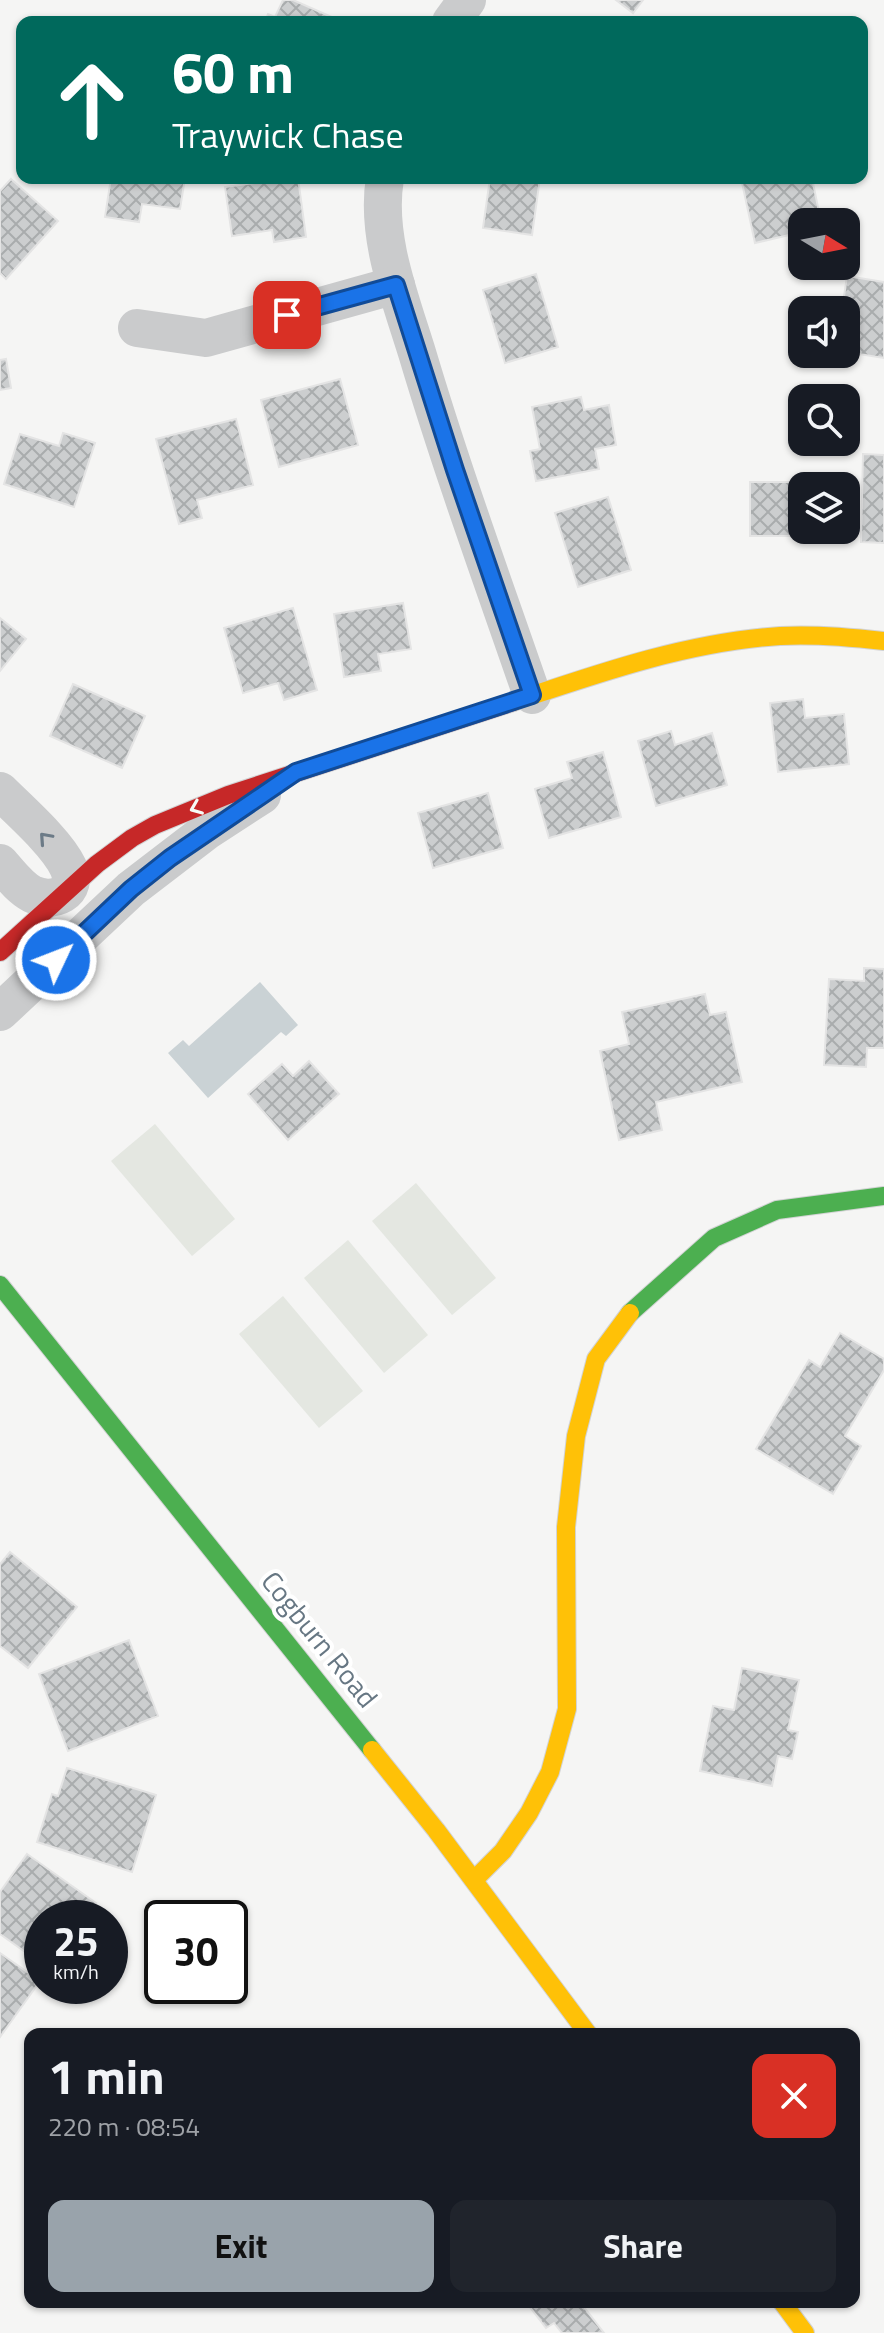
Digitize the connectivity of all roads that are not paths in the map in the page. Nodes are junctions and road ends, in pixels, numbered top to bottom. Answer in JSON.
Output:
{"nodes":[{"id":1,"x":384,"y":184,"type":"edge"},
{"id":2,"x":396,"y":285,"type":"junction"},
{"id":3,"x":137,"y":328,"type":"dead end"},
{"id":4,"x":884,"y":641,"type":"edge"},
{"id":5,"x":532,"y":695,"type":"junction"},
{"id":6,"x":296,"y":772,"type":"junction"},
{"id":7,"x":0,"y":791,"type":"edge"},
{"id":8,"x":0,"y":863,"type":"edge"},
{"id":9,"x":65,"y":894,"type":"junction"},
{"id":10,"x":94,"y":925,"type":"junction"},
{"id":11,"x":0,"y":952,"type":"edge"},
{"id":12,"x":0,"y":1012,"type":"edge"},
{"id":13,"x":884,"y":1196,"type":"edge"},
{"id":14,"x":0,"y":1285,"type":"edge"},
{"id":15,"x":474,"y":1880,"type":"junction"},
{"id":16,"x":584,"y":2028,"type":"edge"},
{"id":17,"x":786,"y":2308,"type":"edge"},
{"id":18,"x":805,"y":2333,"type":"edge"}],
"edges":[{"from":1,"to":2,"type":"street"},
{"from":2,"to":3,"type":"street"},
{"from":2,"to":5,"type":"street"},
{"from":4,"to":5,"type":"street"},
{"from":5,"to":6,"type":"street"},
{"from":6,"to":9,"type":"street","one_way":true},
{"from":6,"to":10,"type":"street"},
{"from":9,"to":7,"type":"street","one_way":true},
{"from":8,"to":9,"type":"street"},
{"from":9,"to":10,"type":"street"},
{"from":9,"to":11,"type":"street"},
{"from":10,"to":12,"type":"street"},
{"from":13,"to":15,"type":"street"},
{"from":14,"to":15,"type":"street","name":"Cogburn Road"},
{"from":15,"to":16,"type":"street","name":"Cogburn Road"},
{"from":17,"to":18,"type":"street"}]}
